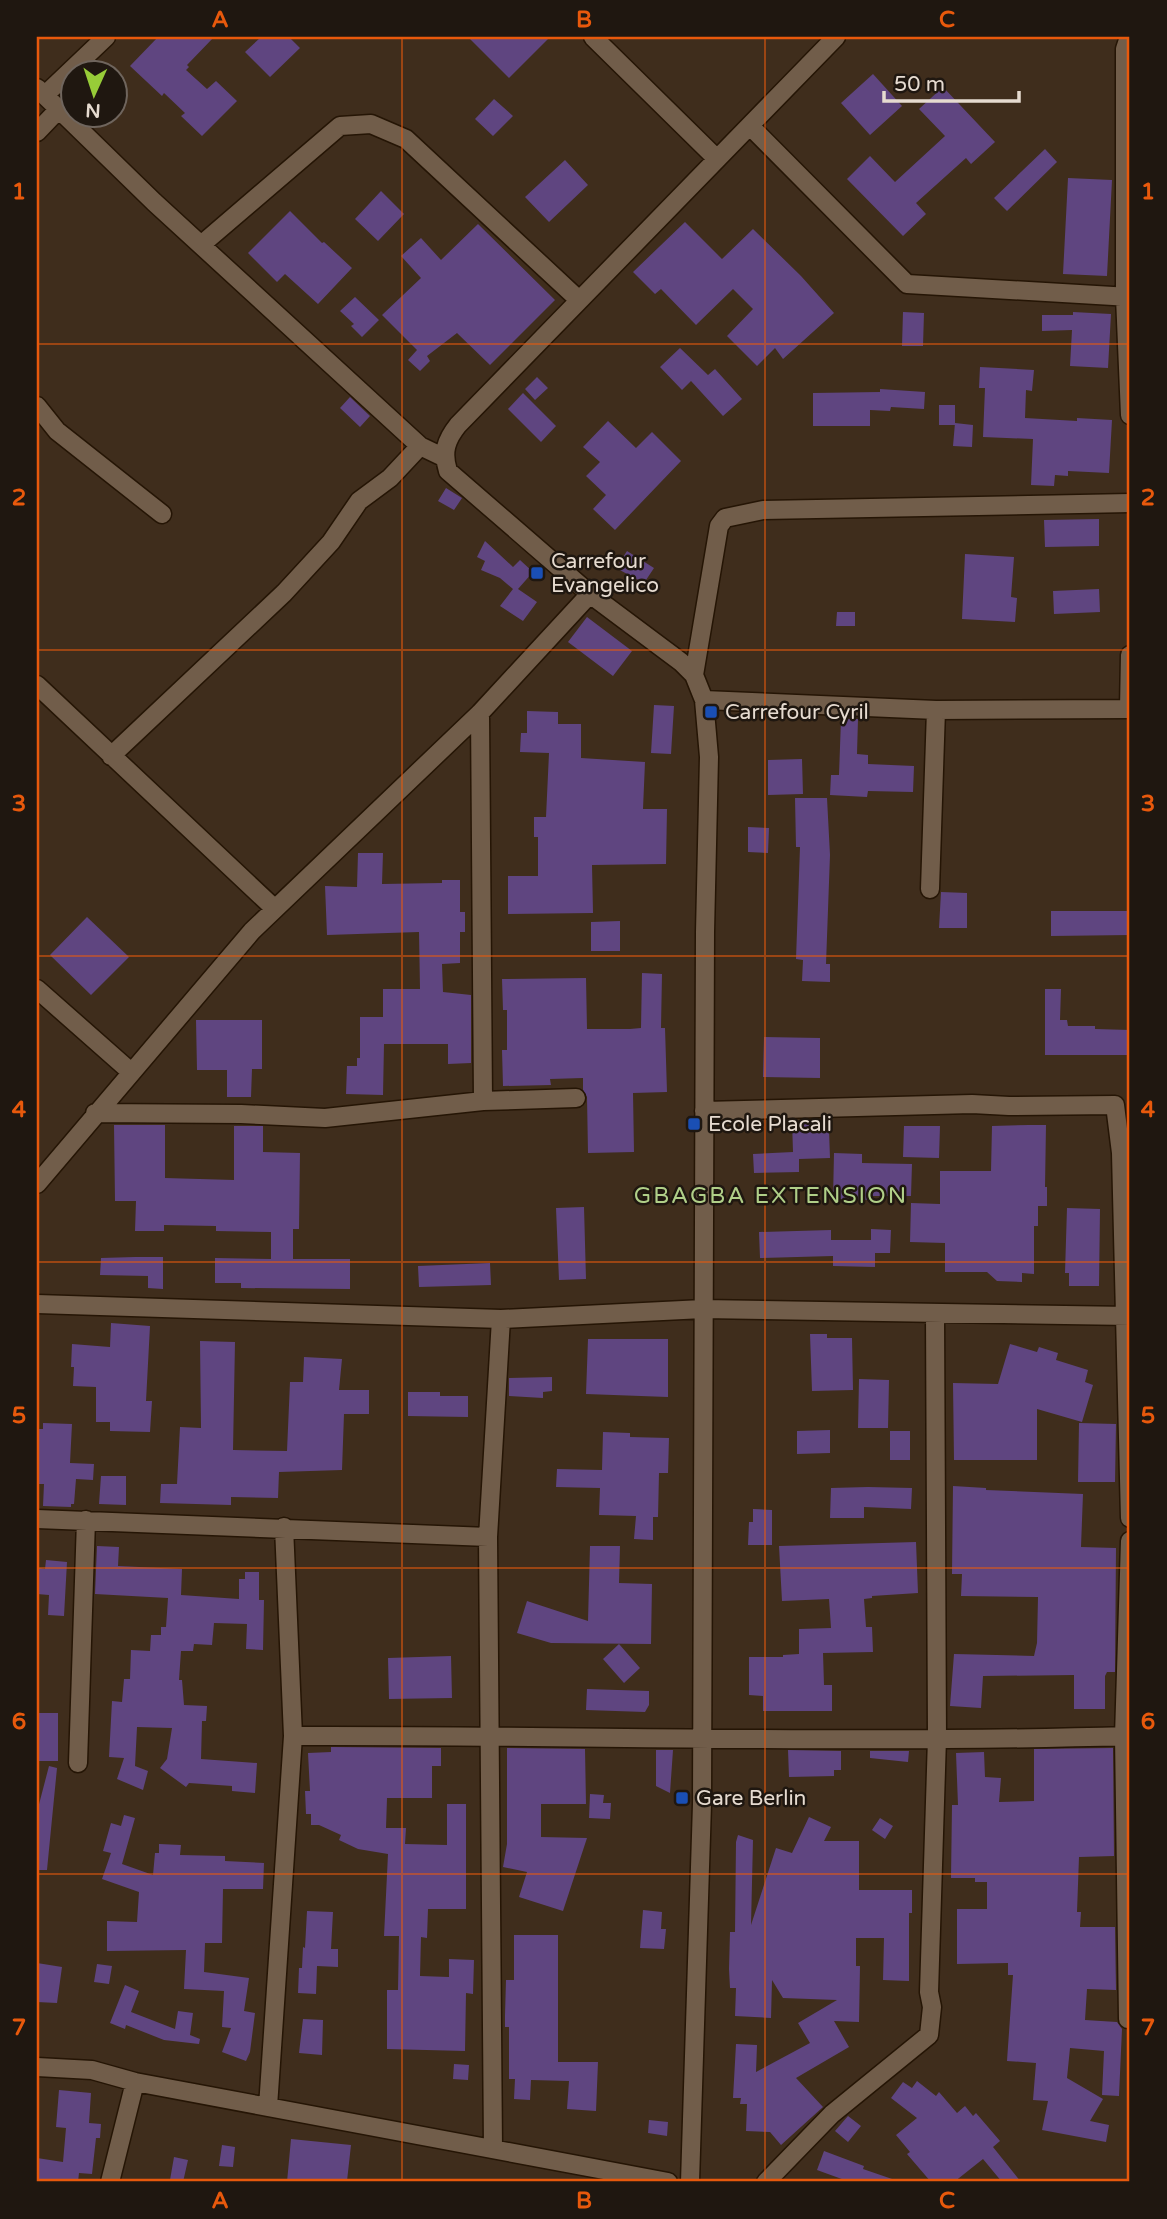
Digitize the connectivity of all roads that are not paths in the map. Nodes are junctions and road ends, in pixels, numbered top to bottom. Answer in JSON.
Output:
{"nodes":[{"id":1,"x":106,"y":37,"type":"edge"},
{"id":2,"x":593,"y":37,"type":"edge"},
{"id":3,"x":836,"y":37,"type":"edge"},
{"id":4,"x":1129,"y":37,"type":"edge"},
{"id":5,"x":41,"y":91,"type":"edge"},
{"id":6,"x":59,"y":109,"type":"junction"},
{"id":7,"x":750,"y":126,"type":"junction"},
{"id":8,"x":37,"y":132,"type":"edge"},
{"id":9,"x":716,"y":158,"type":"junction"},
{"id":10,"x":201,"y":245,"type":"junction"},
{"id":11,"x":1128,"y":297,"type":"edge"},
{"id":12,"x":579,"y":300,"type":"junction"},
{"id":13,"x":37,"y":407,"type":"edge"},
{"id":14,"x":1130,"y":415,"type":"edge"},
{"id":15,"x":420,"y":446,"type":"junction"},
{"id":16,"x":443,"y":457,"type":"junction"},
{"id":17,"x":1130,"y":503,"type":"edge"},
{"id":18,"x":162,"y":514,"type":"dead end"},
{"id":19,"x":590,"y":594,"type":"junction"},
{"id":20,"x":1130,"y":655,"type":"edge"},
{"id":21,"x":694,"y":674,"type":"junction"},
{"id":22,"x":37,"y":685,"type":"edge"},
{"id":23,"x":704,"y":700,"type":"junction"},
{"id":24,"x":1130,"y":709,"type":"edge"},
{"id":25,"x":936,"y":710,"type":"junction"},
{"id":26,"x":480,"y":713,"type":"junction"},
{"id":27,"x":111,"y":755,"type":"junction"},
{"id":28,"x":930,"y":889,"type":"dead end"},
{"id":29,"x":275,"y":909,"type":"junction"},
{"id":30,"x":37,"y":989,"type":"edge"},
{"id":31,"x":131,"y":1072,"type":"junction"},
{"id":32,"x":576,"y":1098,"type":"dead end"},
{"id":33,"x":483,"y":1101,"type":"junction"},
{"id":34,"x":1123,"y":1105,"type":"edge"},
{"id":35,"x":704,"y":1111,"type":"junction"},
{"id":36,"x":95,"y":1114,"type":"junction"},
{"id":37,"x":37,"y":1184,"type":"edge"},
{"id":38,"x":37,"y":1304,"type":"edge"},
{"id":39,"x":703,"y":1308,"type":"junction"},
{"id":40,"x":935,"y":1314,"type":"junction"},
{"id":41,"x":1128,"y":1316,"type":"edge"},
{"id":42,"x":501,"y":1319,"type":"junction"},
{"id":43,"x":1130,"y":1518,"type":"edge"},
{"id":44,"x":37,"y":1519,"type":"edge"},
{"id":45,"x":86,"y":1520,"type":"junction"},
{"id":46,"x":284,"y":1527,"type":"junction"},
{"id":47,"x":488,"y":1536,"type":"junction"},
{"id":48,"x":1130,"y":1541,"type":"edge"},
{"id":49,"x":488,"y":1735,"type":"junction"},
{"id":50,"x":293,"y":1736,"type":"junction"},
{"id":51,"x":1127,"y":1736,"type":"edge"},
{"id":52,"x":937,"y":1738,"type":"junction"},
{"id":53,"x":703,"y":1740,"type":"junction"},
{"id":54,"x":78,"y":1763,"type":"dead end"},
{"id":55,"x":1128,"y":2019,"type":"dead end"},
{"id":56,"x":37,"y":2067,"type":"edge"},
{"id":57,"x":135,"y":2082,"type":"junction"},
{"id":58,"x":268,"y":2107,"type":"junction"},
{"id":59,"x":493,"y":2149,"type":"junction"},
{"id":60,"x":110,"y":2182,"type":"edge"},
{"id":61,"x":668,"y":2182,"type":"edge"},
{"id":62,"x":690,"y":2182,"type":"edge"},
{"id":63,"x":766,"y":2182,"type":"edge"}],
"edges":[{"from":1,"to":5,"type":"street"},
{"from":2,"to":9,"type":"street"},
{"from":3,"to":7,"type":"street"},
{"from":4,"to":11,"type":"street"},
{"from":5,"to":6,"type":"street"},
{"from":6,"to":8,"type":"street"},
{"from":6,"to":10,"type":"street"},
{"from":7,"to":9,"type":"street"},
{"from":7,"to":11,"type":"street"},
{"from":9,"to":12,"type":"street"},
{"from":10,"to":12,"type":"street"},
{"from":10,"to":15,"type":"street"},
{"from":11,"to":14,"type":"street"},
{"from":12,"to":16,"type":"street"},
{"from":13,"to":18,"type":"street"},
{"from":15,"to":16,"type":"street"},
{"from":15,"to":27,"type":"street"},
{"from":16,"to":19,"type":"street"},
{"from":17,"to":21,"type":"street"},
{"from":19,"to":21,"type":"street"},
{"from":19,"to":26,"type":"street"},
{"from":20,"to":24,"type":"street"},
{"from":21,"to":23,"type":"street"},
{"from":22,"to":27,"type":"street"},
{"from":23,"to":25,"type":"street"},
{"from":23,"to":35,"type":"street"},
{"from":24,"to":25,"type":"street"},
{"from":25,"to":28,"type":"street"},
{"from":26,"to":29,"type":"street"},
{"from":26,"to":33,"type":"street"},
{"from":27,"to":29,"type":"street"},
{"from":29,"to":31,"type":"street"},
{"from":30,"to":31,"type":"street"},
{"from":31,"to":36,"type":"street"},
{"from":32,"to":33,"type":"street"},
{"from":33,"to":36,"type":"street"},
{"from":34,"to":35,"type":"street"},
{"from":34,"to":41,"type":"street"},
{"from":35,"to":39,"type":"street"},
{"from":36,"to":37,"type":"street"},
{"from":38,"to":42,"type":"street"},
{"from":39,"to":40,"type":"street"},
{"from":39,"to":42,"type":"street"},
{"from":39,"to":53,"type":"street"},
{"from":40,"to":41,"type":"street"},
{"from":40,"to":52,"type":"street"},
{"from":41,"to":43,"type":"street"},
{"from":42,"to":47,"type":"street"},
{"from":44,"to":45,"type":"street"},
{"from":45,"to":46,"type":"street"},
{"from":45,"to":54,"type":"street"},
{"from":46,"to":47,"type":"street"},
{"from":46,"to":50,"type":"street"},
{"from":47,"to":49,"type":"street"},
{"from":48,"to":51,"type":"street"},
{"from":49,"to":50,"type":"street"},
{"from":49,"to":53,"type":"street"},
{"from":49,"to":59,"type":"street"},
{"from":50,"to":58,"type":"street"},
{"from":51,"to":52,"type":"street"},
{"from":51,"to":55,"type":"street"},
{"from":52,"to":53,"type":"street"},
{"from":52,"to":63,"type":"street"},
{"from":53,"to":62,"type":"street"},
{"from":56,"to":57,"type":"street"},
{"from":57,"to":58,"type":"street"},
{"from":57,"to":60,"type":"street"},
{"from":58,"to":59,"type":"street"},
{"from":59,"to":61,"type":"street"}]}
